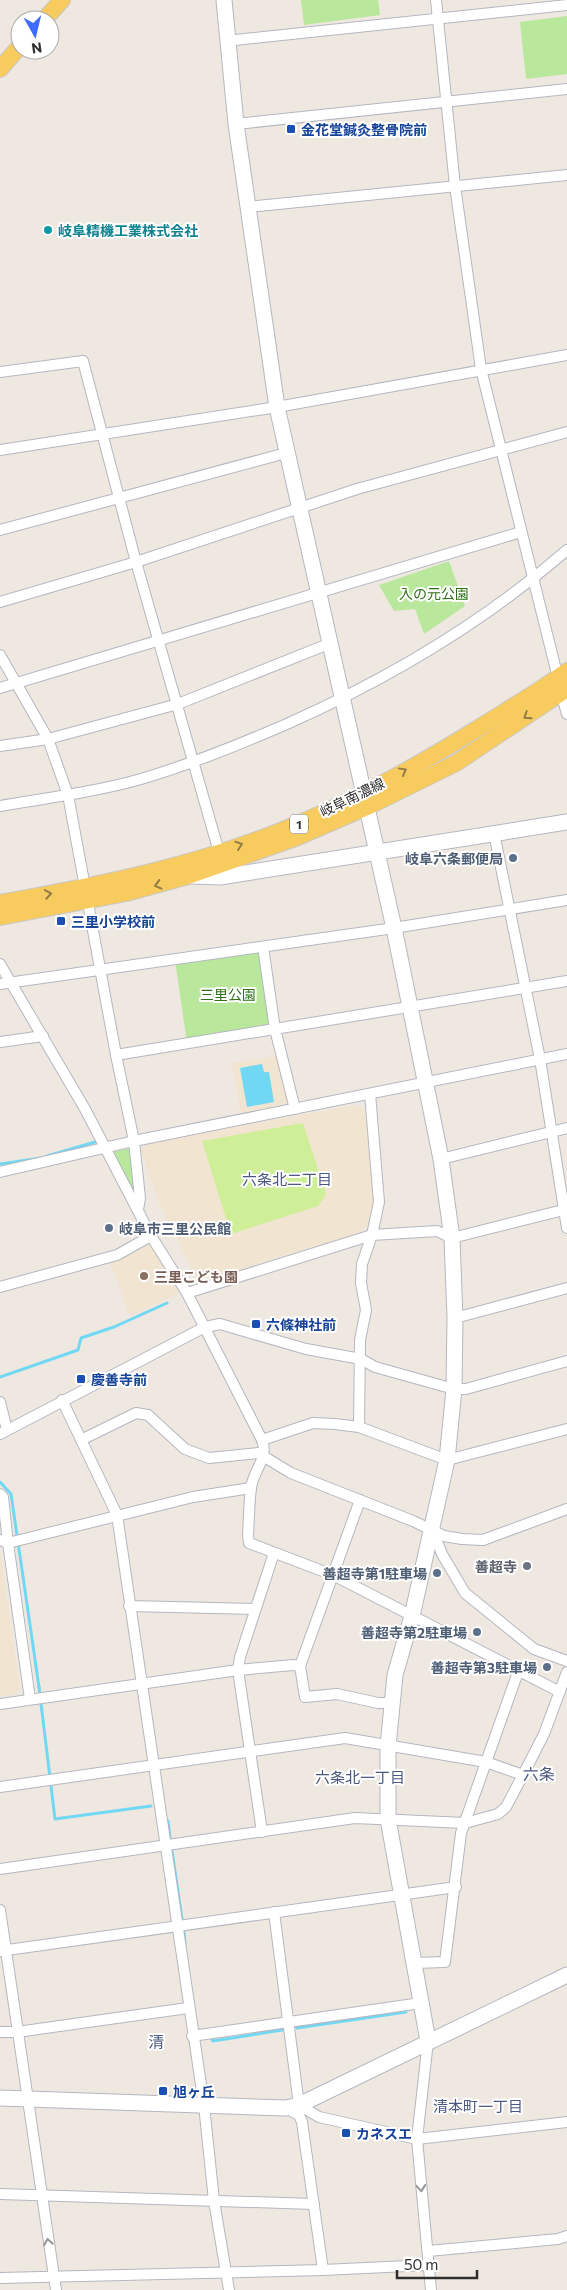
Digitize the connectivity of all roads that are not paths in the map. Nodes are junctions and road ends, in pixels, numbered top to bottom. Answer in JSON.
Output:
{"nodes":[{"id":1,"x":62,"y":0,"type":"edge"},
{"id":2,"x":224,"y":0,"type":"edge"},
{"id":3,"x":436,"y":0,"type":"edge"},
{"id":4,"x":567,"y":6,"type":"edge"},
{"id":5,"x":53,"y":10,"type":"edge"},
{"id":6,"x":438,"y":19,"type":"junction"},
{"id":7,"x":226,"y":41,"type":"junction"},
{"id":8,"x":10,"y":58,"type":"edge"},
{"id":9,"x":0,"y":69,"type":"edge"},
{"id":10,"x":567,"y":89,"type":"edge"},
{"id":11,"x":447,"y":102,"type":"junction"},
{"id":12,"x":236,"y":124,"type":"junction"},
{"id":13,"x":567,"y":175,"type":"edge"},
{"id":14,"x":455,"y":186,"type":"junction"},
{"id":15,"x":248,"y":207,"type":"junction"},
{"id":16,"x":567,"y":354,"type":"edge"},
{"id":17,"x":481,"y":369,"type":"junction"},
{"id":18,"x":0,"y":372,"type":"edge"},
{"id":19,"x":277,"y":407,"type":"junction"},
{"id":20,"x":567,"y":432,"type":"edge"},
{"id":21,"x":101,"y":436,"type":"junction"},
{"id":22,"x":0,"y":450,"type":"edge"},
{"id":23,"x":500,"y":451,"type":"junction"},
{"id":24,"x":286,"y":453,"type":"junction"},
{"id":25,"x":118,"y":497,"type":"junction"},
{"id":26,"x":300,"y":508,"type":"junction"},
{"id":27,"x":0,"y":530,"type":"edge"},
{"id":28,"x":521,"y":532,"type":"junction"},
{"id":29,"x":567,"y":550,"type":"edge"},
{"id":30,"x":136,"y":562,"type":"junction"},
{"id":31,"x":533,"y":579,"type":"junction"},
{"id":32,"x":319,"y":593,"type":"junction"},
{"id":33,"x":0,"y":602,"type":"edge"},
{"id":34,"x":159,"y":642,"type":"junction"},
{"id":35,"x":331,"y":643,"type":"junction"},
{"id":36,"x":0,"y":655,"type":"edge"},
{"id":37,"x":563,"y":683,"type":"edge"},
{"id":38,"x":17,"y":684,"type":"junction"},
{"id":39,"x":0,"y":688,"type":"edge"},
{"id":40,"x":343,"y":699,"type":"junction"},
{"id":41,"x":178,"y":704,"type":"junction"},
{"id":42,"x":567,"y":714,"type":"edge"},
{"id":43,"x":48,"y":739,"type":"junction"},
{"id":44,"x":0,"y":746,"type":"edge"},
{"id":45,"x":193,"y":762,"type":"junction"},
{"id":46,"x":68,"y":795,"type":"junction"},
{"id":47,"x":366,"y":800,"type":"junction"},
{"id":48,"x":0,"y":806,"type":"edge"},
{"id":49,"x":567,"y":822,"type":"edge"},
{"id":50,"x":494,"y":833,"type":"junction"},
{"id":51,"x":219,"y":852,"type":"junction"},
{"id":52,"x":378,"y":852,"type":"junction"},
{"id":53,"x":188,"y":876,"type":"junction"},
{"id":54,"x":88,"y":894,"type":"junction"},
{"id":55,"x":567,"y":900,"type":"edge"},
{"id":56,"x":0,"y":903,"type":"edge"},
{"id":57,"x":510,"y":909,"type":"junction"},
{"id":58,"x":0,"y":917,"type":"edge"},
{"id":59,"x":394,"y":928,"type":"junction"},
{"id":60,"x":263,"y":947,"type":"junction"},
{"id":61,"x":0,"y":964,"type":"edge"},
{"id":62,"x":100,"y":971,"type":"junction"},
{"id":63,"x":567,"y":981,"type":"edge"},
{"id":64,"x":5,"y":984,"type":"edge"},
{"id":65,"x":526,"y":988,"type":"junction"},
{"id":66,"x":410,"y":1006,"type":"junction"},
{"id":67,"x":275,"y":1028,"type":"junction"},
{"id":68,"x":43,"y":1036,"type":"junction"},
{"id":69,"x":0,"y":1042,"type":"edge"},
{"id":70,"x":567,"y":1054,"type":"edge"},
{"id":71,"x":116,"y":1055,"type":"junction"},
{"id":72,"x":540,"y":1059,"type":"junction"},
{"id":73,"x":426,"y":1082,"type":"junction"},
{"id":74,"x":370,"y":1094,"type":"junction"},
{"id":75,"x":294,"y":1109,"type":"junction"},
{"id":76,"x":567,"y":1128,"type":"edge"},
{"id":77,"x":552,"y":1132,"type":"junction"},
{"id":78,"x":134,"y":1141,"type":"junction"},
{"id":79,"x":106,"y":1148,"type":"junction"},
{"id":80,"x":441,"y":1158,"type":"junction"},
{"id":81,"x":0,"y":1172,"type":"edge"},
{"id":82,"x":565,"y":1209,"type":"edge"},
{"id":83,"x":138,"y":1210,"type":"junction"},
{"id":84,"x":567,"y":1228,"type":"edge"},
{"id":85,"x":372,"y":1235,"type":"junction"},
{"id":86,"x":151,"y":1236,"type":"junction"},
{"id":87,"x":452,"y":1238,"type":"junction"},
{"id":88,"x":0,"y":1287,"type":"edge"},
{"id":89,"x":567,"y":1288,"type":"edge"},
{"id":90,"x":187,"y":1294,"type":"junction"},
{"id":91,"x":455,"y":1318,"type":"junction"},
{"id":92,"x":205,"y":1327,"type":"junction"},
{"id":93,"x":361,"y":1359,"type":"junction"},
{"id":94,"x":567,"y":1361,"type":"edge"},
{"id":95,"x":454,"y":1389,"type":"junction"},
{"id":96,"x":62,"y":1400,"type":"junction"},
{"id":97,"x":0,"y":1402,"type":"edge"},
{"id":98,"x":359,"y":1427,"type":"junction"},
{"id":99,"x":567,"y":1429,"type":"edge"},
{"id":100,"x":4,"y":1432,"type":"edge"},
{"id":101,"x":80,"y":1440,"type":"junction"},
{"id":102,"x":262,"y":1440,"type":"junction"},
{"id":103,"x":264,"y":1456,"type":"junction"},
{"id":104,"x":447,"y":1460,"type":"junction"},
{"id":105,"x":251,"y":1488,"type":"junction"},
{"id":106,"x":0,"y":1494,"type":"edge"},
{"id":107,"x":360,"y":1500,"type":"junction"},
{"id":108,"x":567,"y":1509,"type":"edge"},
{"id":109,"x":117,"y":1515,"type":"junction"},
{"id":110,"x":432,"y":1529,"type":"junction"},
{"id":111,"x":4,"y":1541,"type":"edge"},
{"id":112,"x":274,"y":1553,"type":"junction"},
{"id":113,"x":333,"y":1574,"type":"junction"},
{"id":114,"x":129,"y":1606,"type":"junction"},
{"id":115,"x":255,"y":1609,"type":"junction"},
{"id":116,"x":412,"y":1616,"type":"junction"},
{"id":117,"x":567,"y":1661,"type":"edge"},
{"id":118,"x":300,"y":1666,"type":"junction"},
{"id":119,"x":238,"y":1670,"type":"junction"},
{"id":120,"x":518,"y":1672,"type":"junction"},
{"id":121,"x":567,"y":1672,"type":"edge"},
{"id":122,"x":142,"y":1684,"type":"junction"},
{"id":123,"x":560,"y":1692,"type":"junction"},
{"id":124,"x":30,"y":1699,"type":"junction"},
{"id":125,"x":0,"y":1704,"type":"edge"},
{"id":126,"x":392,"y":1704,"type":"junction"},
{"id":127,"x":388,"y":1746,"type":"junction"},
{"id":128,"x":250,"y":1752,"type":"junction"},
{"id":129,"x":486,"y":1762,"type":"junction"},
{"id":130,"x":154,"y":1766,"type":"junction"},
{"id":131,"x":523,"y":1775,"type":"junction"},
{"id":132,"x":0,"y":1787,"type":"edge"},
{"id":133,"x":388,"y":1819,"type":"junction"},
{"id":134,"x":464,"y":1823,"type":"junction"},
{"id":135,"x":262,"y":1832,"type":"junction"},
{"id":136,"x":165,"y":1846,"type":"junction"},
{"id":137,"x":0,"y":1869,"type":"edge"},
{"id":138,"x":456,"y":1887,"type":"junction"},
{"id":139,"x":401,"y":1894,"type":"junction"},
{"id":140,"x":0,"y":1910,"type":"edge"},
{"id":141,"x":274,"y":1912,"type":"junction"},
{"id":142,"x":176,"y":1926,"type":"junction"},
{"id":143,"x":3,"y":1950,"type":"edge"},
{"id":144,"x":414,"y":1963,"type":"junction"},
{"id":145,"x":567,"y":1974,"type":"edge"},
{"id":146,"x":421,"y":2003,"type":"junction"},
{"id":147,"x":188,"y":2008,"type":"junction"},
{"id":148,"x":289,"y":2022,"type":"junction"},
{"id":149,"x":0,"y":2032,"type":"edge"},
{"id":150,"x":17,"y":2032,"type":"junction"},
{"id":151,"x":192,"y":2036,"type":"junction"},
{"id":152,"x":428,"y":2041,"type":"junction"},
{"id":153,"x":0,"y":2098,"type":"edge"},
{"id":154,"x":28,"y":2099,"type":"junction"},
{"id":155,"x":204,"y":2105,"type":"junction"},
{"id":156,"x":293,"y":2107,"type":"junction"},
{"id":157,"x":567,"y":2122,"type":"edge"},
{"id":158,"x":417,"y":2139,"type":"junction"},
{"id":159,"x":0,"y":2194,"type":"edge"},
{"id":160,"x":41,"y":2194,"type":"junction"},
{"id":161,"x":214,"y":2201,"type":"junction"},
{"id":162,"x":314,"y":2204,"type":"junction"},
{"id":163,"x":567,"y":2236,"type":"edge"},
{"id":164,"x":428,"y":2251,"type":"junction"},
{"id":165,"x":429,"y":2265,"type":"junction"},
{"id":166,"x":323,"y":2270,"type":"junction"},
{"id":167,"x":226,"y":2272,"type":"junction"},
{"id":168,"x":54,"y":2277,"type":"junction"},
{"id":169,"x":0,"y":2278,"type":"edge"},
{"id":170,"x":56,"y":2290,"type":"edge"},
{"id":171,"x":229,"y":2290,"type":"edge"},
{"id":172,"x":431,"y":2290,"type":"edge"}],
"edges":[{"from":1,"to":5,"type":"main road"},
{"from":2,"to":7,"type":"street"},
{"from":3,"to":6,"type":"street"},
{"from":4,"to":6,"type":"street"},
{"from":6,"to":7,"type":"street"},
{"from":6,"to":11,"type":"street"},
{"from":7,"to":12,"type":"street"},
{"from":8,"to":9,"type":"main road"},
{"from":10,"to":11,"type":"street"},
{"from":11,"to":12,"type":"street"},
{"from":11,"to":14,"type":"street"},
{"from":12,"to":15,"type":"street"},
{"from":13,"to":14,"type":"street"},
{"from":14,"to":15,"type":"street"},
{"from":14,"to":17,"type":"street"},
{"from":15,"to":19,"type":"street"},
{"from":16,"to":17,"type":"street"},
{"from":17,"to":19,"type":"street"},
{"from":17,"to":23,"type":"street"},
{"from":18,"to":21,"type":"street"},
{"from":19,"to":21,"type":"street"},
{"from":19,"to":24,"type":"street"},
{"from":20,"to":23,"type":"street"},
{"from":21,"to":22,"type":"street"},
{"from":21,"to":25,"type":"street"},
{"from":23,"to":26,"type":"street"},
{"from":23,"to":28,"type":"street"},
{"from":24,"to":25,"type":"street"},
{"from":24,"to":26,"type":"street"},
{"from":25,"to":27,"type":"street"},
{"from":25,"to":30,"type":"street"},
{"from":26,"to":30,"type":"street"},
{"from":26,"to":32,"type":"street"},
{"from":28,"to":31,"type":"street"},
{"from":28,"to":32,"type":"street"},
{"from":29,"to":31,"type":"street"},
{"from":30,"to":33,"type":"street"},
{"from":30,"to":34,"type":"street"},
{"from":31,"to":37,"type":"street"},
{"from":31,"to":40,"type":"street"},
{"from":32,"to":34,"type":"street"},
{"from":32,"to":35,"type":"street"},
{"from":34,"to":38,"type":"street"},
{"from":34,"to":41,"type":"street"},
{"from":35,"to":40,"type":"street"},
{"from":35,"to":41,"type":"street"},
{"from":36,"to":38,"type":"street"},
{"from":37,"to":42,"type":"street"},
{"from":37,"to":47,"type":"main road","name":"岐阜南濃線","number":"1"},
{"from":38,"to":39,"type":"street"},
{"from":38,"to":43,"type":"street"},
{"from":40,"to":45,"type":"street"},
{"from":40,"to":47,"type":"street"},
{"from":41,"to":43,"type":"street"},
{"from":41,"to":45,"type":"street"},
{"from":43,"to":44,"type":"street"},
{"from":43,"to":46,"type":"street"},
{"from":45,"to":46,"type":"street"},
{"from":45,"to":51,"type":"street"},
{"from":46,"to":48,"type":"street"},
{"from":46,"to":54,"type":"street"},
{"from":51,"to":47,"type":"main road","name":"岐阜南濃線","number":"1","one_way":true},
{"from":47,"to":52,"type":"street"},
{"from":47,"to":53,"type":"main road","name":"岐阜南濃線","number":"1"},
{"from":49,"to":50,"type":"street"},
{"from":50,"to":52,"type":"street"},
{"from":50,"to":57,"type":"street"},
{"from":51,"to":54,"type":"main road","name":"岐阜南濃線","number":"1"},
{"from":52,"to":53,"type":"street"},
{"from":52,"to":59,"type":"street"},
{"from":53,"to":54,"type":"main road","name":"岐阜南濃線","number":"1","one_way":true},
{"from":56,"to":54,"type":"main road","name":"岐阜南濃線","number":"1","one_way":true},
{"from":54,"to":58,"type":"main road","name":"岐阜南濃線","number":"1"},
{"from":54,"to":62,"type":"street"},
{"from":55,"to":57,"type":"street"},
{"from":57,"to":59,"type":"street"},
{"from":57,"to":65,"type":"street"},
{"from":59,"to":60,"type":"street"},
{"from":59,"to":66,"type":"street"},
{"from":60,"to":62,"type":"street"},
{"from":60,"to":67,"type":"street"},
{"from":61,"to":64,"type":"street"},
{"from":62,"to":64,"type":"street"},
{"from":62,"to":71,"type":"street"},
{"from":63,"to":65,"type":"street"},
{"from":64,"to":68,"type":"street"},
{"from":65,"to":66,"type":"street"},
{"from":65,"to":72,"type":"street"},
{"from":66,"to":67,"type":"street"},
{"from":66,"to":73,"type":"street"},
{"from":67,"to":71,"type":"street"},
{"from":67,"to":75,"type":"street"},
{"from":68,"to":69,"type":"street"},
{"from":68,"to":79,"type":"street"},
{"from":70,"to":72,"type":"street"},
{"from":71,"to":78,"type":"street"},
{"from":72,"to":73,"type":"street"},
{"from":72,"to":77,"type":"street"},
{"from":73,"to":74,"type":"street"},
{"from":73,"to":80,"type":"street"},
{"from":74,"to":75,"type":"street"},
{"from":74,"to":85,"type":"street"},
{"from":75,"to":78,"type":"street"},
{"from":76,"to":77,"type":"street"},
{"from":77,"to":80,"type":"street"},
{"from":77,"to":82,"type":"street"},
{"from":78,"to":79,"type":"street"},
{"from":78,"to":83,"type":"street"},
{"from":79,"to":81,"type":"street"},
{"from":79,"to":83,"type":"street"},
{"from":80,"to":87,"type":"street"},
{"from":82,"to":84,"type":"street"},
{"from":82,"to":87,"type":"street"},
{"from":83,"to":86,"type":"street"},
{"from":85,"to":87,"type":"street"},
{"from":85,"to":90,"type":"street"},
{"from":85,"to":93,"type":"street"},
{"from":86,"to":88,"type":"street"},
{"from":86,"to":90,"type":"street"},
{"from":87,"to":91,"type":"street"},
{"from":89,"to":91,"type":"street"},
{"from":90,"to":92,"type":"street"},
{"from":91,"to":95,"type":"street"},
{"from":92,"to":93,"type":"street"},
{"from":92,"to":96,"type":"street"},
{"from":92,"to":102,"type":"street"},
{"from":93,"to":95,"type":"street"},
{"from":93,"to":98,"type":"street"},
{"from":94,"to":95,"type":"street"},
{"from":95,"to":104,"type":"street"},
{"from":96,"to":100,"type":"street"},
{"from":96,"to":101,"type":"street"},
{"from":97,"to":100,"type":"street"},
{"from":98,"to":102,"type":"street"},
{"from":98,"to":104,"type":"street"},
{"from":99,"to":104,"type":"street"},
{"from":101,"to":103,"type":"street"},
{"from":101,"to":109,"type":"street"},
{"from":102,"to":103,"type":"street"},
{"from":103,"to":105,"type":"street"},
{"from":103,"to":107,"type":"street"},
{"from":104,"to":110,"type":"street"},
{"from":105,"to":109,"type":"street"},
{"from":105,"to":112,"type":"street"},
{"from":106,"to":111,"type":"street"},
{"from":107,"to":110,"type":"street"},
{"from":107,"to":113,"type":"street"},
{"from":108,"to":110,"type":"street"},
{"from":109,"to":111,"type":"street"},
{"from":109,"to":114,"type":"street"},
{"from":110,"to":116,"type":"street"},
{"from":110,"to":117,"type":"street"},
{"from":111,"to":124,"type":"street"},
{"from":112,"to":113,"type":"street"},
{"from":112,"to":115,"type":"street"},
{"from":113,"to":116,"type":"street"},
{"from":113,"to":118,"type":"street"},
{"from":114,"to":115,"type":"street"},
{"from":114,"to":122,"type":"street"},
{"from":115,"to":119,"type":"street"},
{"from":116,"to":120,"type":"street"},
{"from":116,"to":126,"type":"street"},
{"from":118,"to":119,"type":"street"},
{"from":118,"to":126,"type":"street"},
{"from":119,"to":122,"type":"street"},
{"from":119,"to":128,"type":"street"},
{"from":120,"to":123,"type":"street"},
{"from":120,"to":129,"type":"street"},
{"from":121,"to":123,"type":"street"},
{"from":122,"to":124,"type":"street"},
{"from":122,"to":130,"type":"street"},
{"from":123,"to":131,"type":"street"},
{"from":124,"to":125,"type":"street"},
{"from":126,"to":127,"type":"street"},
{"from":127,"to":128,"type":"street"},
{"from":127,"to":129,"type":"street"},
{"from":127,"to":133,"type":"street"},
{"from":128,"to":130,"type":"street"},
{"from":128,"to":135,"type":"street"},
{"from":129,"to":131,"type":"street"},
{"from":129,"to":134,"type":"street"},
{"from":130,"to":132,"type":"street"},
{"from":130,"to":136,"type":"street"},
{"from":131,"to":134,"type":"street"},
{"from":133,"to":134,"type":"street"},
{"from":133,"to":135,"type":"street"},
{"from":133,"to":139,"type":"street"},
{"from":134,"to":138,"type":"street"},
{"from":135,"to":136,"type":"street"},
{"from":136,"to":137,"type":"street"},
{"from":136,"to":142,"type":"street"},
{"from":138,"to":139,"type":"street"},
{"from":138,"to":144,"type":"street"},
{"from":139,"to":141,"type":"street"},
{"from":139,"to":144,"type":"street"},
{"from":140,"to":143,"type":"street"},
{"from":141,"to":142,"type":"street"},
{"from":141,"to":148,"type":"street"},
{"from":142,"to":143,"type":"street"},
{"from":142,"to":147,"type":"street"},
{"from":143,"to":150,"type":"street"},
{"from":144,"to":146,"type":"street"},
{"from":145,"to":152,"type":"street"},
{"from":146,"to":148,"type":"street"},
{"from":146,"to":152,"type":"street"},
{"from":147,"to":150,"type":"street"},
{"from":147,"to":151,"type":"street"},
{"from":148,"to":151,"type":"street"},
{"from":148,"to":156,"type":"street"},
{"from":149,"to":150,"type":"street"},
{"from":150,"to":154,"type":"street"},
{"from":151,"to":155,"type":"street"},
{"from":152,"to":156,"type":"street"},
{"from":152,"to":158,"type":"street"},
{"from":153,"to":154,"type":"street"},
{"from":154,"to":155,"type":"street"},
{"from":154,"to":160,"type":"street"},
{"from":155,"to":156,"type":"street"},
{"from":155,"to":161,"type":"street"},
{"from":156,"to":158,"type":"street"},
{"from":156,"to":162,"type":"street"},
{"from":157,"to":158,"type":"street"},
{"from":158,"to":164,"type":"street","one_way":true},
{"from":159,"to":160,"type":"street"},
{"from":160,"to":161,"type":"street"},
{"from":168,"to":160,"type":"street","one_way":true},
{"from":161,"to":162,"type":"street"},
{"from":161,"to":167,"type":"street"},
{"from":162,"to":166,"type":"street"},
{"from":163,"to":164,"type":"street"},
{"from":164,"to":165,"type":"street"},
{"from":165,"to":166,"type":"street"},
{"from":165,"to":172,"type":"street"},
{"from":166,"to":167,"type":"street"},
{"from":167,"to":168,"type":"street"},
{"from":167,"to":171,"type":"street"},
{"from":168,"to":169,"type":"street"},
{"from":168,"to":170,"type":"street"}]}
